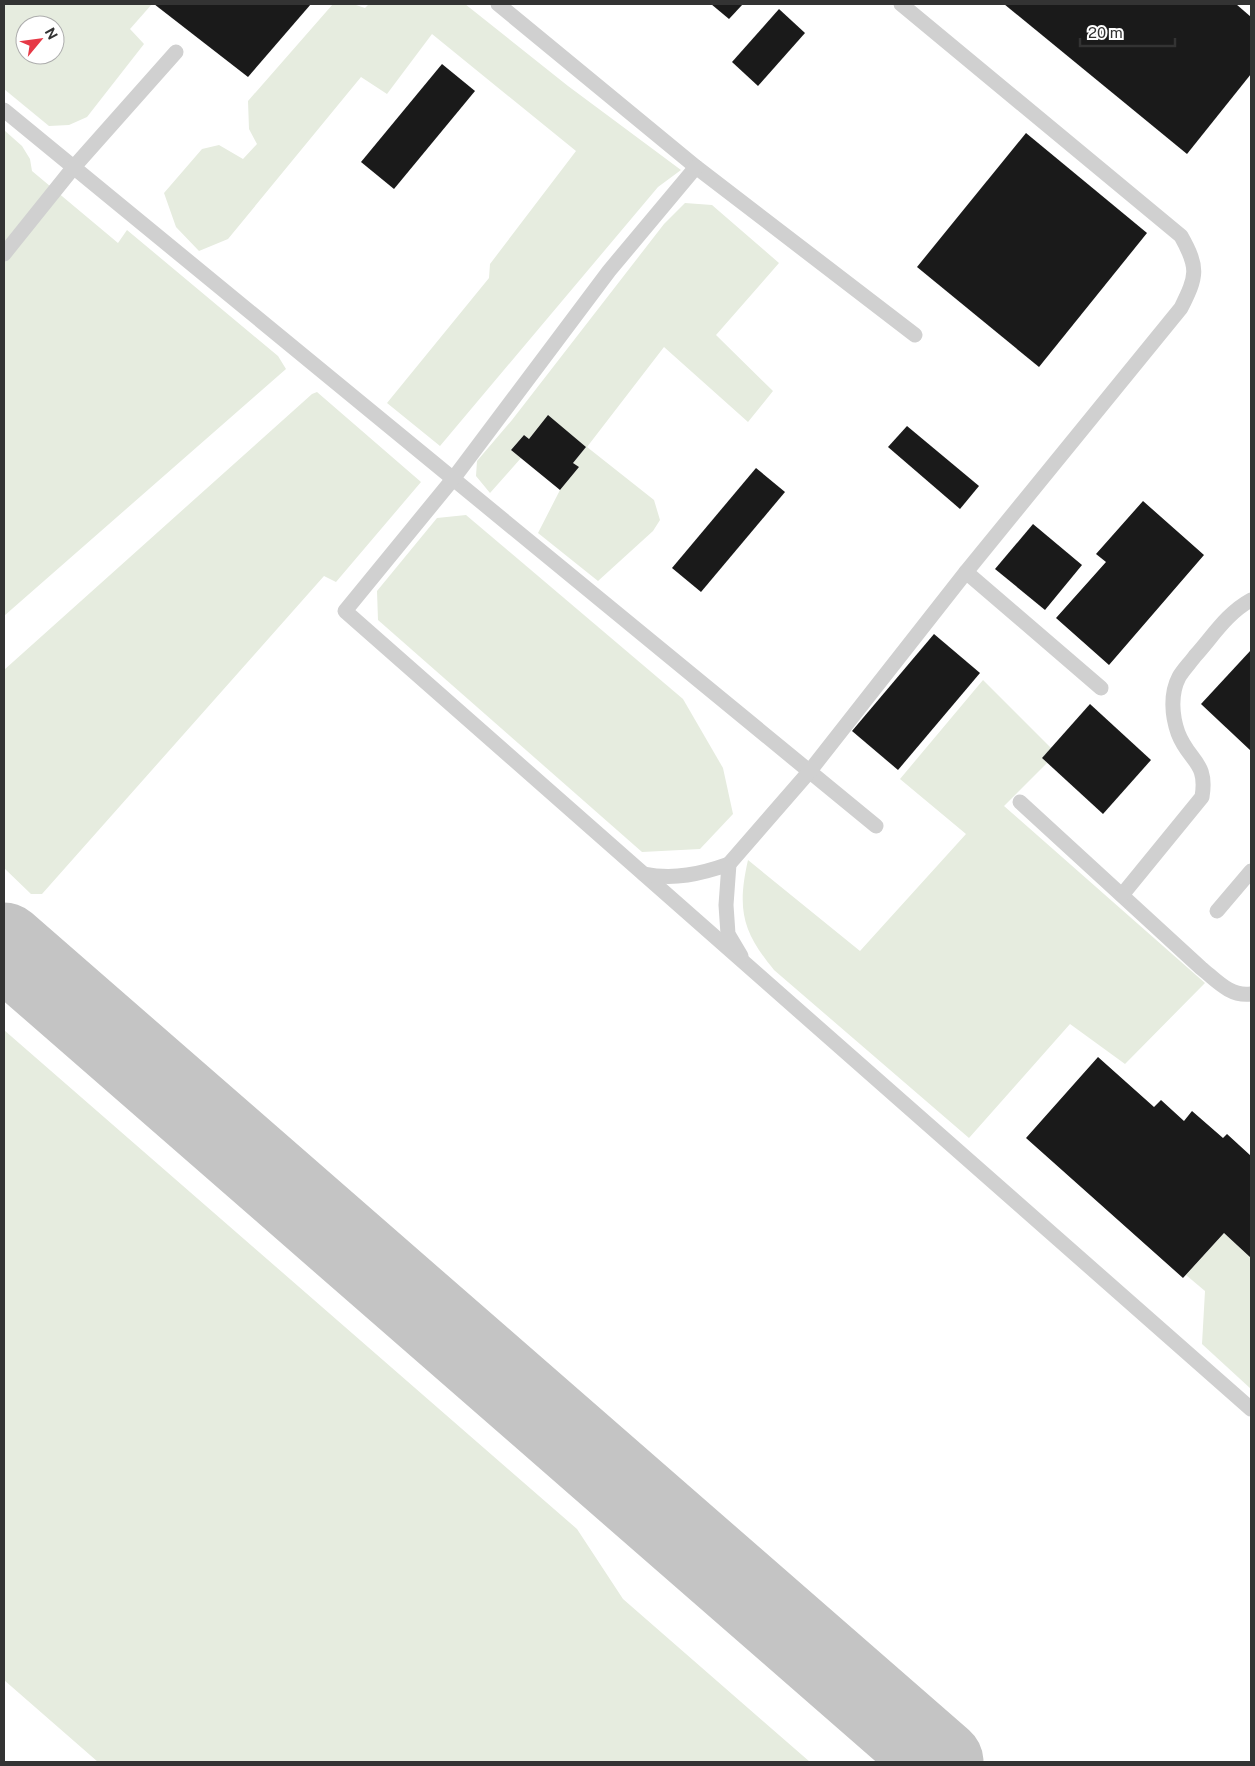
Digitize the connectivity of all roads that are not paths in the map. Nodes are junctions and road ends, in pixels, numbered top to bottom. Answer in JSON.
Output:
{"nodes":[{"id":1,"x":498,"y":4,"type":"edge"},
{"id":2,"x":901,"y":4,"type":"edge"},
{"id":3,"x":176,"y":52,"type":"dead end"},
{"id":4,"x":4,"y":110,"type":"edge"},
{"id":5,"x":696,"y":167,"type":"junction"},
{"id":6,"x":73,"y":168,"type":"junction"},
{"id":7,"x":4,"y":254,"type":"edge"},
{"id":8,"x":915,"y":335,"type":"dead end"},
{"id":9,"x":453,"y":480,"type":"junction"},
{"id":10,"x":966,"y":572,"type":"junction"},
{"id":11,"x":1251,"y":600,"type":"edge"},
{"id":12,"x":1101,"y":688,"type":"dead end"},
{"id":13,"x":809,"y":772,"type":"junction"},
{"id":14,"x":1020,"y":802,"type":"dead end"},
{"id":15,"x":876,"y":826,"type":"dead end"},
{"id":16,"x":729,"y":864,"type":"junction"},
{"id":17,"x":1251,"y":871,"type":"edge"},
{"id":18,"x":644,"y":874,"type":"junction"},
{"id":19,"x":1122,"y":895,"type":"junction"},
{"id":20,"x":1217,"y":911,"type":"dead end"},
{"id":21,"x":750,"y":970,"type":"junction"},
{"id":22,"x":1251,"y":994,"type":"edge"},
{"id":23,"x":1251,"y":1409,"type":"edge"}],
"edges":[{"from":1,"to":5,"type":"lane"},
{"from":2,"to":10,"type":"lane"},
{"from":3,"to":6,"type":"lane"},
{"from":4,"to":6,"type":"lane"},
{"from":5,"to":8,"type":"lane"},
{"from":5,"to":9,"type":"lane"},
{"from":6,"to":7,"type":"lane"},
{"from":6,"to":9,"type":"lane"},
{"from":9,"to":13,"type":"lane"},
{"from":9,"to":18,"type":"lane"},
{"from":10,"to":12,"type":"lane"},
{"from":10,"to":13,"type":"lane"},
{"from":11,"to":19,"type":"lane"},
{"from":13,"to":15,"type":"lane"},
{"from":13,"to":16,"type":"lane"},
{"from":14,"to":19,"type":"lane"},
{"from":16,"to":18,"type":"lane"},
{"from":16,"to":21,"type":"lane"},
{"from":17,"to":20,"type":"lane"},
{"from":18,"to":21,"type":"lane"},
{"from":19,"to":22,"type":"lane"},
{"from":21,"to":23,"type":"lane"}]}
